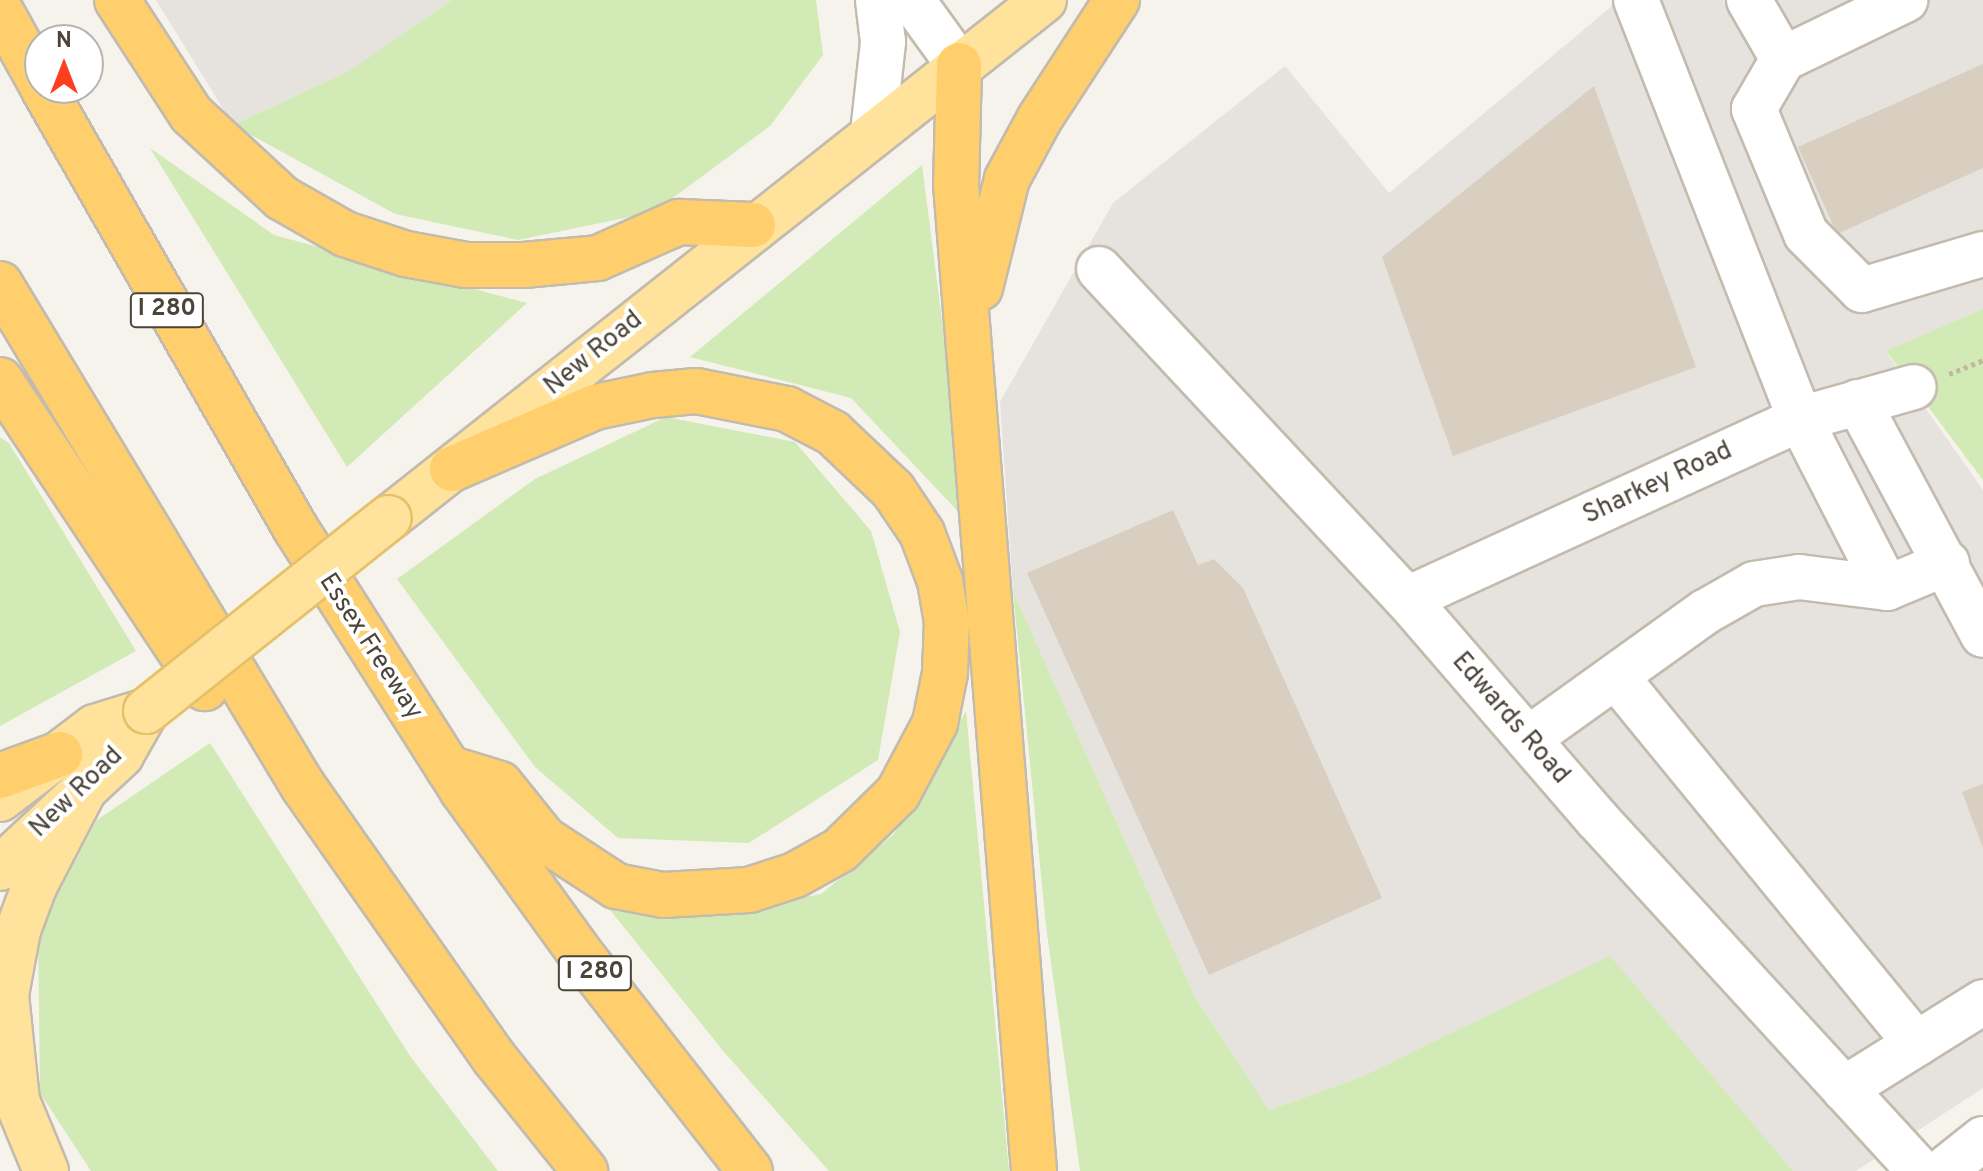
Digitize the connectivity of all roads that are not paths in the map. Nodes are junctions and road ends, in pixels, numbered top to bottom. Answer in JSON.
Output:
{"nodes":[{"id":1,"x":117,"y":0,"type":"edge"},
{"id":2,"x":878,"y":0,"type":"edge"},
{"id":3,"x":912,"y":0,"type":"edge"},
{"id":4,"x":1044,"y":0,"type":"edge"},
{"id":5,"x":1117,"y":0,"type":"edge"},
{"id":6,"x":1636,"y":0,"type":"edge"},
{"id":7,"x":1749,"y":0,"type":"edge"},
{"id":8,"x":1905,"y":0,"type":"edge"},
{"id":9,"x":0,"y":10,"type":"edge"},
{"id":10,"x":24,"y":53,"type":"edge"},
{"id":11,"x":1783,"y":59,"type":"junction"},
{"id":12,"x":959,"y":65,"type":"junction"},
{"id":13,"x":52,"y":104,"type":"edge"},
{"id":14,"x":873,"y":133,"type":"junction"},
{"id":15,"x":753,"y":225,"type":"junction"},
{"id":16,"x":1983,"y":254,"type":"edge"},
{"id":17,"x":1099,"y":269,"type":"dead end"},
{"id":18,"x":0,"y":284,"type":"edge"},
{"id":19,"x":0,"y":380,"type":"edge"},
{"id":20,"x":1914,"y":387,"type":"dead end"},
{"id":21,"x":973,"y":390,"type":"junction"},
{"id":22,"x":1829,"y":410,"type":"junction"},
{"id":23,"x":452,"y":469,"type":"junction"},
{"id":24,"x":1918,"y":576,"type":"junction"},
{"id":25,"x":1407,"y":599,"type":"junction"},
{"id":26,"x":1983,"y":635,"type":"edge"},
{"id":27,"x":1617,"y":678,"type":"junction"},
{"id":28,"x":1528,"y":739,"type":"junction"},
{"id":29,"x":448,"y":768,"type":"junction"},
{"id":30,"x":72,"y":771,"type":"junction"},
{"id":31,"x":0,"y":776,"type":"edge"},
{"id":32,"x":303,"y":786,"type":"junction"},
{"id":33,"x":0,"y":799,"type":"edge"},
{"id":34,"x":0,"y":868,"type":"edge"},
{"id":35,"x":1983,"y":1002,"type":"edge"},
{"id":36,"x":1917,"y":1044,"type":"junction"},
{"id":37,"x":1844,"y":1089,"type":"junction"},
{"id":38,"x":1983,"y":1139,"type":"edge"},
{"id":39,"x":46,"y":1171,"type":"edge"},
{"id":40,"x":585,"y":1171,"type":"edge"},
{"id":41,"x":750,"y":1171,"type":"edge"},
{"id":42,"x":1034,"y":1171,"type":"edge"},
{"id":43,"x":1919,"y":1171,"type":"edge"},
{"id":44,"x":1943,"y":1171,"type":"edge"}],
"edges":[{"from":1,"to":15,"type":"highway"},
{"from":2,"to":14,"type":"street"},
{"from":3,"to":12,"type":"street"},
{"from":4,"to":12,"type":"main road","name":"New Road"},
{"from":5,"to":21,"type":"highway"},
{"from":6,"to":22,"type":"street"},
{"from":7,"to":11,"type":"street"},
{"from":8,"to":11,"type":"street"},
{"from":9,"to":10,"type":"highway"},
{"from":11,"to":16,"type":"street"},
{"from":12,"to":14,"type":"main road","name":"New Road"},
{"from":12,"to":21,"type":"highway"},
{"from":13,"to":29,"type":"highway","name":"Essex Freeway","number":"I 280"},
{"from":14,"to":15,"type":"main road","name":"New Road"},
{"from":15,"to":23,"type":"main road","name":"New Road"},
{"from":17,"to":25,"type":"street","name":"Edwards Road"},
{"from":18,"to":32,"type":"highway"},
{"from":19,"to":32,"type":"highway"},
{"from":20,"to":22,"type":"street","name":"Sharkey Road"},
{"from":21,"to":42,"type":"highway"},
{"from":22,"to":24,"type":"street"},
{"from":22,"to":24,"type":"street"},
{"from":22,"to":25,"type":"street","name":"Sharkey Road"},
{"from":23,"to":29,"type":"highway"},
{"from":23,"to":30,"type":"main road","name":"New Road","bridge":true},
{"from":24,"to":26,"type":"street"},
{"from":24,"to":27,"type":"street"},
{"from":25,"to":28,"type":"street","name":"Edwards Road"},
{"from":27,"to":28,"type":"street"},
{"from":27,"to":36,"type":"street"},
{"from":28,"to":37,"type":"street","name":"Edwards Road"},
{"from":29,"to":41,"type":"highway","name":"Essex Freeway","number":"I 280"},
{"from":30,"to":31,"type":"highway"},
{"from":30,"to":33,"type":"main road","name":"New Road"},
{"from":30,"to":34,"type":"main road","name":"New Road"},
{"from":30,"to":39,"type":"main road"},
{"from":32,"to":40,"type":"highway"},
{"from":35,"to":36,"type":"street"},
{"from":36,"to":37,"type":"street"},
{"from":37,"to":43,"type":"street","name":"Edwards Road"},
{"from":38,"to":44,"type":"street"}]}
